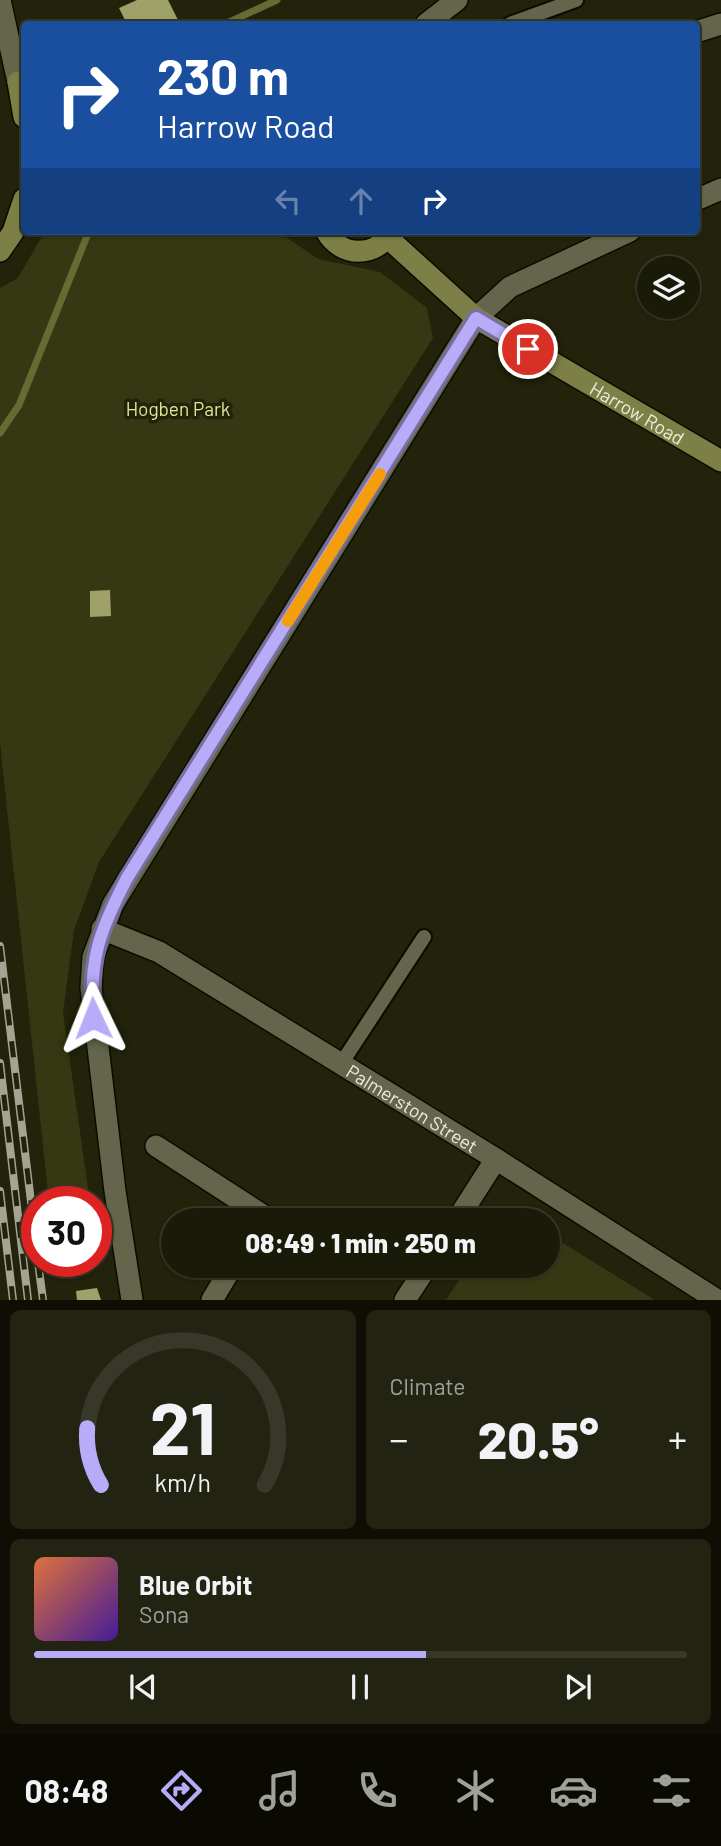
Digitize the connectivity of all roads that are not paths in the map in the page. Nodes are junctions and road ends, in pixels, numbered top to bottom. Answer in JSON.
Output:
{"nodes":[{"id":1,"x":0,"y":0,"type":"edge"},
{"id":2,"x":457,"y":0,"type":"edge"},
{"id":3,"x":576,"y":0,"type":"edge"},
{"id":4,"x":430,"y":21,"type":"edge"},
{"id":5,"x":518,"y":21,"type":"edge"},
{"id":6,"x":721,"y":24,"type":"edge"},
{"id":7,"x":700,"y":31,"type":"edge"},
{"id":8,"x":21,"y":82,"type":"edge"},
{"id":9,"x":721,"y":188,"type":"edge"},
{"id":10,"x":700,"y":198,"type":"edge"},
{"id":11,"x":21,"y":209,"type":"edge"},
{"id":12,"x":329,"y":235,"type":"edge"},
{"id":13,"x":390,"y":235,"type":"edge"},
{"id":14,"x":621,"y":235,"type":"edge"},
{"id":15,"x":2,"y":248,"type":"edge"},
{"id":16,"x":476,"y":318,"type":"junction"},
{"id":17,"x":721,"y":461,"type":"edge"},
{"id":18,"x":102,"y":929,"type":"junction"},
{"id":19,"x":424,"y":937,"type":"dead end"},
{"id":20,"x":341,"y":1064,"type":"junction"},
{"id":21,"x":156,"y":1146,"type":"dead end"},
{"id":22,"x":496,"y":1159,"type":"junction"},
{"id":23,"x":252,"y":1208,"type":"edge"},
{"id":24,"x":465,"y":1208,"type":"edge"},
{"id":25,"x":225,"y":1278,"type":"edge"},
{"id":26,"x":419,"y":1278,"type":"edge"},
{"id":27,"x":132,"y":1300,"type":"edge"},
{"id":28,"x":212,"y":1300,"type":"edge"},
{"id":29,"x":405,"y":1300,"type":"edge"},
{"id":30,"x":717,"y":1300,"type":"edge"}],
"edges":[{"from":1,"to":8,"type":"street"},
{"from":2,"to":4,"type":"street"},
{"from":3,"to":5,"type":"lane"},
{"from":6,"to":7,"type":"street"},
{"from":9,"to":10,"type":"street"},
{"from":11,"to":15,"type":"main road"},
{"from":12,"to":13,"type":"main road"},
{"from":13,"to":16,"type":"main road","name":"Harrow Road"},
{"from":14,"to":16,"type":"street"},
{"from":16,"to":17,"type":"main road","name":"Harrow Road"},
{"from":16,"to":18,"type":"street"},
{"from":18,"to":20,"type":"street","name":"Palmerston Street"},
{"from":18,"to":27,"type":"street"},
{"from":19,"to":20,"type":"lane"},
{"from":20,"to":22,"type":"street","name":"Palmerston Street"},
{"from":21,"to":23,"type":"street"},
{"from":22,"to":24,"type":"street"},
{"from":22,"to":30,"type":"street","name":"Palmerston Street"},
{"from":25,"to":28,"type":"street"},
{"from":26,"to":29,"type":"street"}]}
